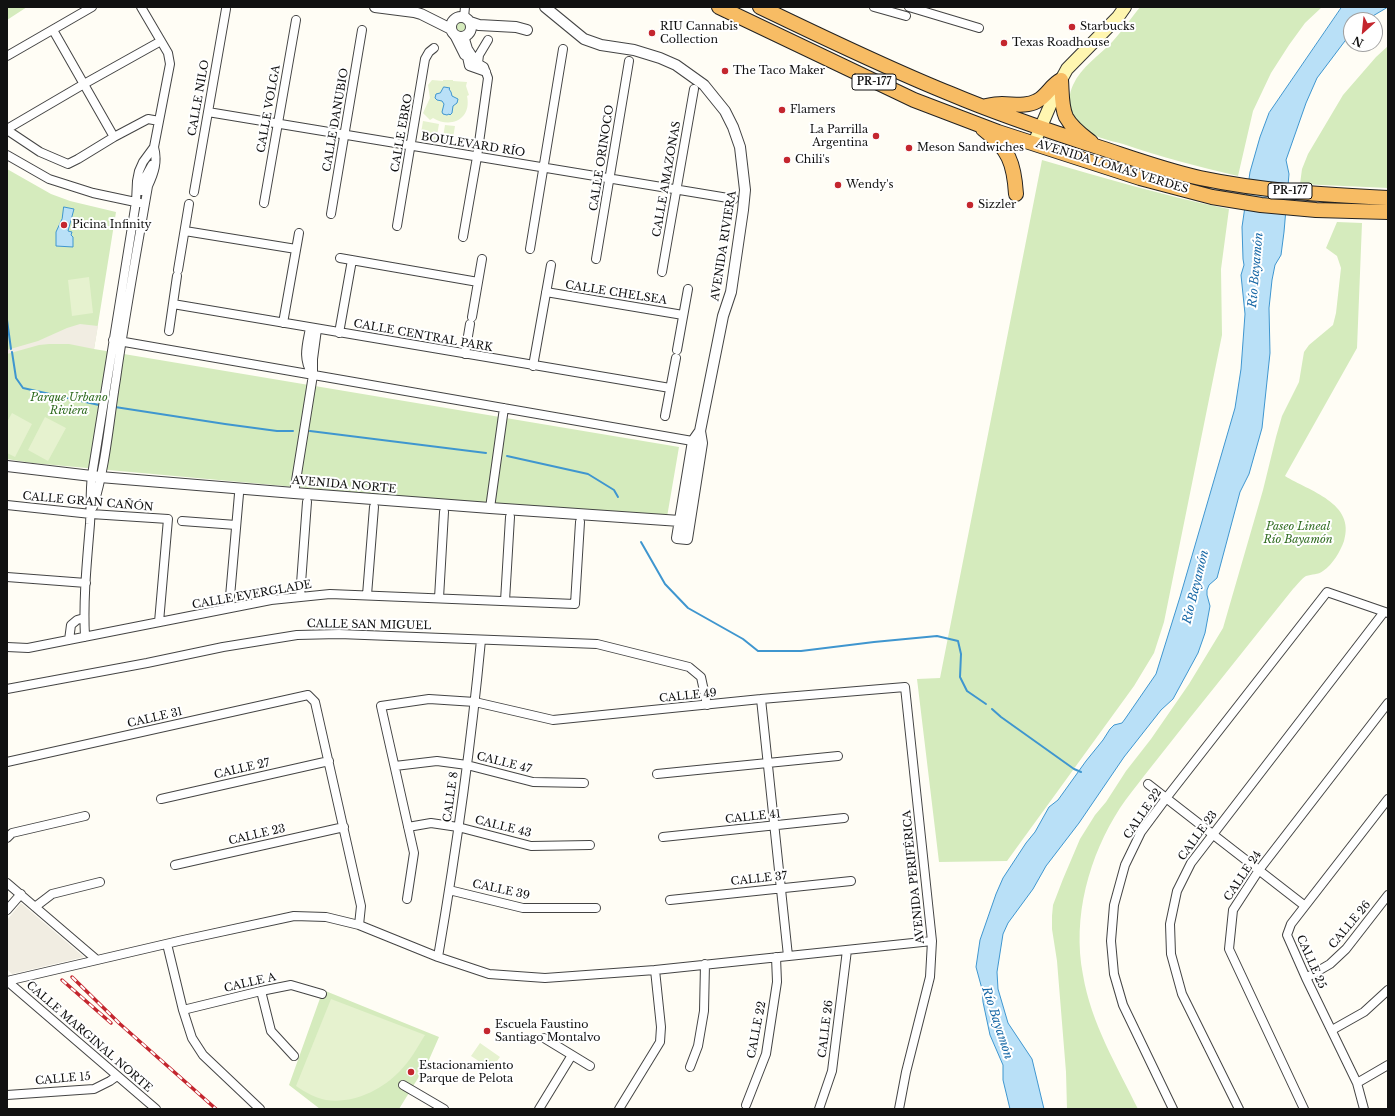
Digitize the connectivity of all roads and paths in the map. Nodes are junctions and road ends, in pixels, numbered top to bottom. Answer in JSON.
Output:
{"nodes":[{"id":1,"x":92,"y":7,"type":"edge"},
{"id":2,"x":141,"y":7,"type":"edge"},
{"id":3,"x":375,"y":7,"type":"edge"},
{"id":4,"x":545,"y":7,"type":"edge"},
{"id":5,"x":719,"y":7,"type":"edge"},
{"id":6,"x":760,"y":7,"type":"edge"},
{"id":7,"x":874,"y":7,"type":"edge"},
{"id":8,"x":908,"y":7,"type":"edge"},
{"id":9,"x":1125,"y":7,"type":"edge"},
{"id":10,"x":226,"y":9,"type":"dead end"},
{"id":11,"x":906,"y":16,"type":"dead end"},
{"id":12,"x":296,"y":20,"type":"dead end"},
{"id":13,"x":461,"y":25,"type":"edge"},
{"id":14,"x":979,"y":28,"type":"dead end"},
{"id":15,"x":53,"y":30,"type":"junction"},
{"id":16,"x":362,"y":30,"type":"dead end"},
{"id":17,"x":527,"y":30,"type":"dead end"},
{"id":18,"x":488,"y":40,"type":"dead end"},
{"id":19,"x":161,"y":41,"type":"junction"},
{"id":20,"x":434,"y":48,"type":"dead end"},
{"id":21,"x":563,"y":49,"type":"dead end"},
{"id":22,"x":7,"y":56,"type":"edge"},
{"id":23,"x":467,"y":57,"type":"junction"},
{"id":24,"x":629,"y":61,"type":"dead end"},
{"id":25,"x":478,"y":63,"type":"junction"},
{"id":26,"x":487,"y":72,"type":"junction"},
{"id":27,"x":1061,"y":80,"type":"junction"},
{"id":28,"x":84,"y":84,"type":"junction"},
{"id":29,"x":694,"y":89,"type":"dead end"},
{"id":30,"x":983,"y":106,"type":"junction"},
{"id":31,"x":208,"y":112,"type":"junction"},
{"id":32,"x":159,"y":121,"type":"junction"},
{"id":33,"x":975,"y":123,"type":"junction"},
{"id":34,"x":278,"y":124,"type":"junction"},
{"id":35,"x":1040,"y":128,"type":"junction"},
{"id":36,"x":7,"y":130,"type":"edge"},
{"id":37,"x":344,"y":135,"type":"junction"},
{"id":38,"x":114,"y":137,"type":"junction"},
{"id":39,"x":1034,"y":143,"type":"junction"},
{"id":40,"x":411,"y":146,"type":"junction"},
{"id":41,"x":1096,"y":146,"type":"junction"},
{"id":42,"x":155,"y":149,"type":"junction"},
{"id":43,"x":7,"y":155,"type":"edge"},
{"id":44,"x":477,"y":157,"type":"junction"},
{"id":45,"x":543,"y":168,"type":"junction"},
{"id":46,"x":610,"y":179,"type":"junction"},
{"id":47,"x":675,"y":190,"type":"junction"},
{"id":48,"x":194,"y":192,"type":"dead end"},
{"id":49,"x":1016,"y":194,"type":"dead end"},
{"id":50,"x":1388,"y":198,"type":"edge"},
{"id":51,"x":734,"y":199,"type":"dead end"},
{"id":52,"x":136,"y":202,"type":"junction"},
{"id":53,"x":264,"y":203,"type":"dead end"},
{"id":54,"x":145,"y":204,"type":"junction"},
{"id":55,"x":189,"y":204,"type":"dead end"},
{"id":56,"x":1388,"y":212,"type":"edge"},
{"id":57,"x":331,"y":214,"type":"dead end"},
{"id":58,"x":397,"y":226,"type":"dead end"},
{"id":59,"x":185,"y":231,"type":"junction"},
{"id":60,"x":299,"y":233,"type":"dead end"},
{"id":61,"x":463,"y":237,"type":"dead end"},
{"id":62,"x":296,"y":249,"type":"junction"},
{"id":63,"x":530,"y":249,"type":"dead end"},
{"id":64,"x":340,"y":258,"type":"dead end"},
{"id":65,"x":482,"y":259,"type":"dead end"},
{"id":66,"x":596,"y":259,"type":"dead end"},
{"id":67,"x":352,"y":260,"type":"junction"},
{"id":68,"x":550,"y":266,"type":"dead end"},
{"id":69,"x":662,"y":272,"type":"dead end"},
{"id":70,"x":478,"y":282,"type":"junction"},
{"id":71,"x":688,"y":289,"type":"dead end"},
{"id":72,"x":546,"y":292,"type":"junction"},
{"id":73,"x":173,"y":304,"type":"junction"},
{"id":74,"x":683,"y":315,"type":"junction"},
{"id":75,"x":283,"y":323,"type":"junction"},
{"id":76,"x":317,"y":329,"type":"junction"},
{"id":77,"x":169,"y":331,"type":"dead end"},
{"id":78,"x":338,"y":333,"type":"junction"},
{"id":79,"x":117,"y":341,"type":"junction"},
{"id":80,"x":465,"y":354,"type":"junction"},
{"id":81,"x":533,"y":366,"type":"junction"},
{"id":82,"x":313,"y":375,"type":"junction"},
{"id":83,"x":670,"y":388,"type":"junction"},
{"id":84,"x":504,"y":408,"type":"junction"},
{"id":85,"x":666,"y":416,"type":"dead end"},
{"id":86,"x":698,"y":442,"type":"junction"},
{"id":87,"x":7,"y":466,"type":"edge"},
{"id":88,"x":96,"y":476,"type":"junction"},
{"id":89,"x":294,"y":493,"type":"junction"},
{"id":90,"x":239,"y":494,"type":"dead end"},
{"id":91,"x":307,"y":502,"type":"dead end"},
{"id":92,"x":7,"y":505,"type":"edge"},
{"id":93,"x":374,"y":507,"type":"dead end"},
{"id":94,"x":490,"y":508,"type":"junction"},
{"id":95,"x":444,"y":512,"type":"dead end"},
{"id":96,"x":91,"y":514,"type":"junction"},
{"id":97,"x":510,"y":517,"type":"dead end"},
{"id":98,"x":182,"y":521,"type":"dead end"},
{"id":99,"x":680,"y":521,"type":"junction"},
{"id":100,"x":580,"y":522,"type":"dead end"},
{"id":101,"x":236,"y":525,"type":"junction"},
{"id":102,"x":7,"y":577,"type":"edge"},
{"id":103,"x":86,"y":583,"type":"junction"},
{"id":104,"x":367,"y":595,"type":"junction"},
{"id":105,"x":300,"y":596,"type":"junction"},
{"id":106,"x":439,"y":598,"type":"junction"},
{"id":107,"x":505,"y":601,"type":"junction"},
{"id":108,"x":229,"y":608,"type":"junction"},
{"id":109,"x":1386,"y":613,"type":"edge"},
{"id":110,"x":84,"y":618,"type":"junction"},
{"id":111,"x":159,"y":622,"type":"junction"},
{"id":112,"x":85,"y":637,"type":"junction"},
{"id":113,"x":69,"y":640,"type":"junction"},
{"id":114,"x":481,"y":640,"type":"junction"},
{"id":115,"x":7,"y":647,"type":"edge"},
{"id":116,"x":905,"y":687,"type":"joint"},
{"id":117,"x":7,"y":689,"type":"edge"},
{"id":118,"x":761,"y":699,"type":"junction"},
{"id":119,"x":475,"y":702,"type":"junction"},
{"id":120,"x":1388,"y":703,"type":"edge"},
{"id":121,"x":707,"y":705,"type":"junction"},
{"id":122,"x":838,"y":756,"type":"dead end"},
{"id":123,"x":329,"y":761,"type":"junction"},
{"id":124,"x":7,"y":762,"type":"edge"},
{"id":125,"x":768,"y":763,"type":"junction"},
{"id":126,"x":467,"y":765,"type":"junction"},
{"id":127,"x":395,"y":766,"type":"junction"},
{"id":128,"x":657,"y":774,"type":"dead end"},
{"id":129,"x":584,"y":782,"type":"dead end"},
{"id":130,"x":1148,"y":784,"type":"dead end"},
{"id":131,"x":1167,"y":798,"type":"junction"},
{"id":132,"x":160,"y":799,"type":"dead end"},
{"id":133,"x":1388,"y":799,"type":"edge"},
{"id":134,"x":85,"y":816,"type":"dead end"},
{"id":135,"x":844,"y":818,"type":"dead end"},
{"id":136,"x":775,"y":825,"type":"junction"},
{"id":137,"x":344,"y":827,"type":"junction"},
{"id":138,"x":408,"y":827,"type":"junction"},
{"id":139,"x":458,"y":827,"type":"junction"},
{"id":140,"x":1213,"y":834,"type":"junction"},
{"id":141,"x":663,"y":837,"type":"dead end"},
{"id":142,"x":7,"y":838,"type":"edge"},
{"id":143,"x":590,"y":845,"type":"dead end"},
{"id":144,"x":175,"y":865,"type":"dead end"},
{"id":145,"x":1259,"y":870,"type":"junction"},
{"id":146,"x":851,"y":881,"type":"dead end"},
{"id":147,"x":100,"y":882,"type":"dead end"},
{"id":148,"x":7,"y":883,"type":"edge"},
{"id":149,"x":781,"y":888,"type":"junction"},
{"id":150,"x":450,"y":890,"type":"junction"},
{"id":151,"x":21,"y":894,"type":"junction"},
{"id":152,"x":1388,"y":895,"type":"edge"},
{"id":153,"x":407,"y":899,"type":"dead end"},
{"id":154,"x":670,"y":900,"type":"dead end"},
{"id":155,"x":1305,"y":906,"type":"junction"},
{"id":156,"x":35,"y":907,"type":"junction"},
{"id":157,"x":596,"y":908,"type":"dead end"},
{"id":158,"x":7,"y":910,"type":"edge"},
{"id":159,"x":359,"y":926,"type":"junction"},
{"id":160,"x":932,"y":941,"type":"junction"},
{"id":161,"x":167,"y":944,"type":"junction"},
{"id":162,"x":847,"y":950,"type":"junction"},
{"id":163,"x":788,"y":956,"type":"junction"},
{"id":164,"x":438,"y":957,"type":"junction"},
{"id":165,"x":776,"y":957,"type":"junction"},
{"id":166,"x":97,"y":960,"type":"junction"},
{"id":167,"x":705,"y":964,"type":"junction"},
{"id":168,"x":655,"y":970,"type":"junction"},
{"id":169,"x":1306,"y":978,"type":"junction"},
{"id":170,"x":7,"y":981,"type":"edge"},
{"id":171,"x":1388,"y":990,"type":"edge"},
{"id":172,"x":261,"y":991,"type":"junction"},
{"id":173,"x":322,"y":994,"type":"dead end"},
{"id":174,"x":183,"y":1010,"type":"junction"},
{"id":175,"x":1332,"y":1030,"type":"junction"},
{"id":176,"x":544,"y":1038,"type":"dead end"},
{"id":177,"x":572,"y":1055,"type":"junction"},
{"id":178,"x":294,"y":1056,"type":"dead end"},
{"id":179,"x":1388,"y":1065,"type":"edge"},
{"id":180,"x":590,"y":1066,"type":"dead end"},
{"id":181,"x":690,"y":1067,"type":"dead end"},
{"id":182,"x":118,"y":1076,"type":"junction"},
{"id":183,"x":1357,"y":1082,"type":"junction"},
{"id":184,"x":403,"y":1085,"type":"dead end"},
{"id":185,"x":7,"y":1095,"type":"edge"},
{"id":186,"x":746,"y":1105,"type":"dead end"},
{"id":187,"x":156,"y":1109,"type":"edge"},
{"id":188,"x":260,"y":1109,"type":"edge"},
{"id":189,"x":444,"y":1109,"type":"edge"},
{"id":190,"x":539,"y":1109,"type":"edge"},
{"id":191,"x":619,"y":1109,"type":"edge"},
{"id":192,"x":819,"y":1109,"type":"edge"},
{"id":193,"x":899,"y":1109,"type":"edge"},
{"id":194,"x":1173,"y":1109,"type":"edge"},
{"id":195,"x":1239,"y":1109,"type":"edge"},
{"id":196,"x":1304,"y":1109,"type":"edge"},
{"id":197,"x":1364,"y":1109,"type":"edge"}],
"edges":[{"from":1,"to":15,"type":"street"},
{"from":2,"to":19,"type":"street"},
{"from":3,"to":13,"type":"street"},
{"from":4,"to":86,"type":"street","name":"AVENIDA RIVIERA"},
{"from":5,"to":33,"type":"highway","name":"AVENIDA LOMAS VERDES","number":"PR-177"},
{"from":6,"to":30,"type":"highway","name":"AVENIDA LOMAS VERDES","number":"PR-177"},
{"from":7,"to":11,"type":"street"},
{"from":8,"to":14,"type":"street"},
{"from":9,"to":27,"type":"main road"},
{"from":10,"to":31,"type":"street","name":"CALLE NILO"},
{"from":12,"to":34,"type":"street","name":"CALLE VOLGA"},
{"from":13,"to":17,"type":"street"},
{"from":13,"to":23,"type":"street"},
{"from":13,"to":25,"type":"street"},
{"from":15,"to":22,"type":"street"},
{"from":15,"to":28,"type":"street"},
{"from":16,"to":37,"type":"street","name":"CALLE DANUBIO"},
{"from":18,"to":25,"type":"street"},
{"from":19,"to":28,"type":"street"},
{"from":19,"to":32,"type":"street"},
{"from":20,"to":40,"type":"street","name":"CALLE EBRO"},
{"from":21,"to":45,"type":"street"},
{"from":23,"to":25,"type":"street"},
{"from":23,"to":26,"type":"street"},
{"from":24,"to":46,"type":"street","name":"CALLE ORINOCO"},
{"from":25,"to":26,"type":"street"},
{"from":26,"to":44,"type":"street"},
{"from":27,"to":30,"type":"highway"},
{"from":27,"to":35,"type":"main road"},
{"from":27,"to":41,"type":"highway"},
{"from":28,"to":36,"type":"street"},
{"from":28,"to":38,"type":"street"},
{"from":29,"to":47,"type":"street","name":"CALLE AMAZONAS"},
{"from":30,"to":35,"type":"highway","name":"AVENIDA LOMAS VERDES","number":"PR-177"},
{"from":31,"to":34,"type":"street","name":"BOULEVARD RÍO"},
{"from":31,"to":48,"type":"street","name":"CALLE NILO"},
{"from":32,"to":38,"type":"street"},
{"from":32,"to":42,"type":"street"},
{"from":33,"to":39,"type":"highway","name":"AVENIDA LOMAS VERDES","number":"PR-177"},
{"from":33,"to":49,"type":"highway"},
{"from":34,"to":37,"type":"street","name":"BOULEVARD RÍO"},
{"from":34,"to":53,"type":"street","name":"CALLE VOLGA"},
{"from":35,"to":39,"type":"main road"},
{"from":35,"to":41,"type":"highway","name":"AVENIDA LOMAS VERDES","number":"PR-177"},
{"from":36,"to":38,"type":"street"},
{"from":37,"to":40,"type":"street","name":"BOULEVARD RÍO"},
{"from":37,"to":57,"type":"street","name":"CALLE DANUBIO"},
{"from":39,"to":56,"type":"highway","name":"AVENIDA LOMAS VERDES","number":"PR-177"},
{"from":40,"to":44,"type":"street","name":"BOULEVARD RÍO"},
{"from":40,"to":58,"type":"street","name":"CALLE EBRO"},
{"from":41,"to":50,"type":"highway","name":"AVENIDA LOMAS VERDES","number":"PR-177"},
{"from":42,"to":52,"type":"street"},
{"from":42,"to":54,"type":"street"},
{"from":43,"to":52,"type":"street"},
{"from":44,"to":45,"type":"street","name":"BOULEVARD RÍO"},
{"from":44,"to":61,"type":"street"},
{"from":45,"to":46,"type":"street","name":"BOULEVARD RÍO"},
{"from":45,"to":63,"type":"street"},
{"from":46,"to":47,"type":"street","name":"BOULEVARD RÍO"},
{"from":46,"to":66,"type":"street","name":"CALLE ORINOCO"},
{"from":47,"to":51,"type":"street","name":"BOULEVARD RÍO"},
{"from":47,"to":69,"type":"street","name":"CALLE AMAZONAS"},
{"from":52,"to":54,"type":"street"},
{"from":52,"to":79,"type":"street"},
{"from":54,"to":79,"type":"street"},
{"from":55,"to":59,"type":"street"},
{"from":59,"to":62,"type":"street"},
{"from":59,"to":73,"type":"street"},
{"from":60,"to":62,"type":"street"},
{"from":62,"to":75,"type":"street"},
{"from":64,"to":67,"type":"street"},
{"from":65,"to":70,"type":"street"},
{"from":67,"to":70,"type":"street"},
{"from":67,"to":78,"type":"street"},
{"from":68,"to":72,"type":"street"},
{"from":70,"to":80,"type":"street"},
{"from":71,"to":74,"type":"street"},
{"from":72,"to":74,"type":"street","name":"CALLE CHELSEA"},
{"from":72,"to":81,"type":"street"},
{"from":73,"to":75,"type":"street","name":"CALLE CENTRAL PARK"},
{"from":73,"to":77,"type":"street"},
{"from":74,"to":83,"type":"street"},
{"from":75,"to":76,"type":"street","name":"CALLE CENTRAL PARK"},
{"from":76,"to":78,"type":"street","name":"CALLE CENTRAL PARK"},
{"from":76,"to":82,"type":"street"},
{"from":76,"to":82,"type":"street"},
{"from":78,"to":80,"type":"street","name":"CALLE CENTRAL PARK"},
{"from":79,"to":82,"type":"street"},
{"from":79,"to":88,"type":"street"},
{"from":80,"to":81,"type":"street","name":"CALLE CENTRAL PARK"},
{"from":81,"to":83,"type":"street","name":"CALLE CENTRAL PARK"},
{"from":82,"to":84,"type":"street"},
{"from":82,"to":89,"type":"street"},
{"from":83,"to":85,"type":"street"},
{"from":84,"to":86,"type":"street"},
{"from":84,"to":94,"type":"street"},
{"from":86,"to":99,"type":"street","name":"AVENIDA RIVIERA"},
{"from":86,"to":99,"type":"street","name":"AVENIDA RIVIERA"},
{"from":87,"to":88,"type":"street","name":"AVENIDA NORTE"},
{"from":88,"to":89,"type":"street","name":"AVENIDA NORTE"},
{"from":88,"to":96,"type":"street"},
{"from":89,"to":94,"type":"street","name":"AVENIDA NORTE"},
{"from":90,"to":101,"type":"street"},
{"from":91,"to":105,"type":"street"},
{"from":92,"to":96,"type":"street","name":"CALLE GRAN CAÑÓN"},
{"from":93,"to":104,"type":"street"},
{"from":94,"to":99,"type":"street","name":"AVENIDA NORTE"},
{"from":95,"to":106,"type":"street"},
{"from":96,"to":103,"type":"street"},
{"from":96,"to":111,"type":"street","name":"CALLE GRAN CAÑÓN"},
{"from":97,"to":107,"type":"street"},
{"from":98,"to":101,"type":"street"},
{"from":100,"to":107,"type":"street","name":"CALLE EVERGLADE"},
{"from":101,"to":108,"type":"street"},
{"from":102,"to":103,"type":"street"},
{"from":103,"to":110,"type":"street"},
{"from":104,"to":105,"type":"street","name":"CALLE EVERGLADE"},
{"from":104,"to":106,"type":"street","name":"CALLE EVERGLADE"},
{"from":105,"to":108,"type":"street","name":"CALLE EVERGLADE"},
{"from":106,"to":107,"type":"street","name":"CALLE EVERGLADE"},
{"from":108,"to":111,"type":"street","name":"CALLE EVERGLADE"},
{"from":109,"to":131,"type":"street","name":"CALLE 22"},
{"from":109,"to":140,"type":"street","name":"CALLE 23"},
{"from":110,"to":112,"type":"street"},
{"from":110,"to":113,"type":"street"},
{"from":111,"to":112,"type":"street","name":"CALLE EVERGLADE"},
{"from":112,"to":113,"type":"street","name":"CALLE EVERGLADE"},
{"from":113,"to":115,"type":"street","name":"CALLE EVERGLADE"},
{"from":114,"to":117,"type":"street","name":"CALLE SAN MIGUEL"},
{"from":114,"to":119,"type":"street","name":"CALLE 8"},
{"from":114,"to":121,"type":"street","name":"CALLE SAN MIGUEL"},
{"from":116,"to":118,"type":"street","name":"CALLE 49"},
{"from":116,"to":160,"type":"street","name":"AVENIDA PERIFÉRICA"},
{"from":118,"to":121,"type":"street","name":"CALLE 49"},
{"from":118,"to":125,"type":"street"},
{"from":119,"to":121,"type":"street","name":"CALLE 49"},
{"from":119,"to":126,"type":"street","name":"CALLE 8"},
{"from":119,"to":127,"type":"street","name":"CALLE 49"},
{"from":120,"to":145,"type":"street","name":"CALLE 24"},
{"from":122,"to":125,"type":"street"},
{"from":123,"to":124,"type":"street","name":"CALLE 31"},
{"from":123,"to":132,"type":"street","name":"CALLE 27"},
{"from":123,"to":137,"type":"street"},
{"from":125,"to":128,"type":"street"},
{"from":125,"to":136,"type":"street"},
{"from":126,"to":127,"type":"street","name":"CALLE 47"},
{"from":126,"to":129,"type":"street","name":"CALLE 47"},
{"from":126,"to":139,"type":"street","name":"CALLE 8"},
{"from":127,"to":138,"type":"street"},
{"from":130,"to":131,"type":"street"},
{"from":131,"to":140,"type":"street"},
{"from":131,"to":194,"type":"street","name":"CALLE 22"},
{"from":133,"to":155,"type":"street","name":"CALLE 25"},
{"from":134,"to":142,"type":"street"},
{"from":135,"to":136,"type":"street","name":"CALLE 41"},
{"from":136,"to":141,"type":"street","name":"CALLE 41"},
{"from":136,"to":149,"type":"street"},
{"from":137,"to":144,"type":"street","name":"CALLE 23"},
{"from":137,"to":159,"type":"street"},
{"from":138,"to":139,"type":"street","name":"CALLE 43"},
{"from":138,"to":153,"type":"street"},
{"from":139,"to":143,"type":"street","name":"CALLE 43"},
{"from":139,"to":150,"type":"street","name":"CALLE 8"},
{"from":140,"to":145,"type":"street"},
{"from":140,"to":195,"type":"street","name":"CALLE 23"},
{"from":145,"to":155,"type":"street"},
{"from":145,"to":196,"type":"street","name":"CALLE 24"},
{"from":146,"to":149,"type":"street","name":"CALLE 37"},
{"from":147,"to":156,"type":"street"},
{"from":148,"to":151,"type":"street"},
{"from":149,"to":154,"type":"street","name":"CALLE 37"},
{"from":149,"to":163,"type":"street"},
{"from":150,"to":157,"type":"street","name":"CALLE 39"},
{"from":150,"to":164,"type":"street","name":"CALLE 8"},
{"from":151,"to":156,"type":"street"},
{"from":151,"to":158,"type":"street"},
{"from":152,"to":169,"type":"street","name":"CALLE 26"},
{"from":155,"to":169,"type":"street","name":"CALLE 25"},
{"from":156,"to":166,"type":"street"},
{"from":159,"to":161,"type":"street"},
{"from":159,"to":164,"type":"street"},
{"from":160,"to":162,"type":"street"},
{"from":160,"to":193,"type":"street","name":"AVENIDA PERIFÉRICA"},
{"from":161,"to":166,"type":"street"},
{"from":161,"to":174,"type":"street"},
{"from":162,"to":163,"type":"street"},
{"from":162,"to":192,"type":"street","name":"CALLE 26"},
{"from":163,"to":165,"type":"street"},
{"from":164,"to":168,"type":"street"},
{"from":165,"to":167,"type":"street"},
{"from":165,"to":186,"type":"street","name":"CALLE 22"},
{"from":166,"to":170,"type":"street"},
{"from":167,"to":168,"type":"street"},
{"from":167,"to":181,"type":"street"},
{"from":168,"to":191,"type":"street"},
{"from":169,"to":175,"type":"street","name":"CALLE 25"},
{"from":170,"to":182,"type":"street","name":"CALLE MARGINAL NORTE"},
{"from":171,"to":175,"type":"street"},
{"from":172,"to":173,"type":"street","name":"CALLE A"},
{"from":172,"to":174,"type":"street","name":"CALLE A"},
{"from":172,"to":178,"type":"street"},
{"from":174,"to":188,"type":"street"},
{"from":175,"to":183,"type":"street","name":"CALLE 25"},
{"from":176,"to":177,"type":"street"},
{"from":177,"to":180,"type":"street"},
{"from":177,"to":190,"type":"street"},
{"from":179,"to":183,"type":"street"},
{"from":182,"to":185,"type":"street","name":"CALLE 15"},
{"from":182,"to":187,"type":"street","name":"CALLE MARGINAL NORTE"},
{"from":183,"to":197,"type":"street","name":"CALLE 25"},
{"from":184,"to":189,"type":"street"}]}
